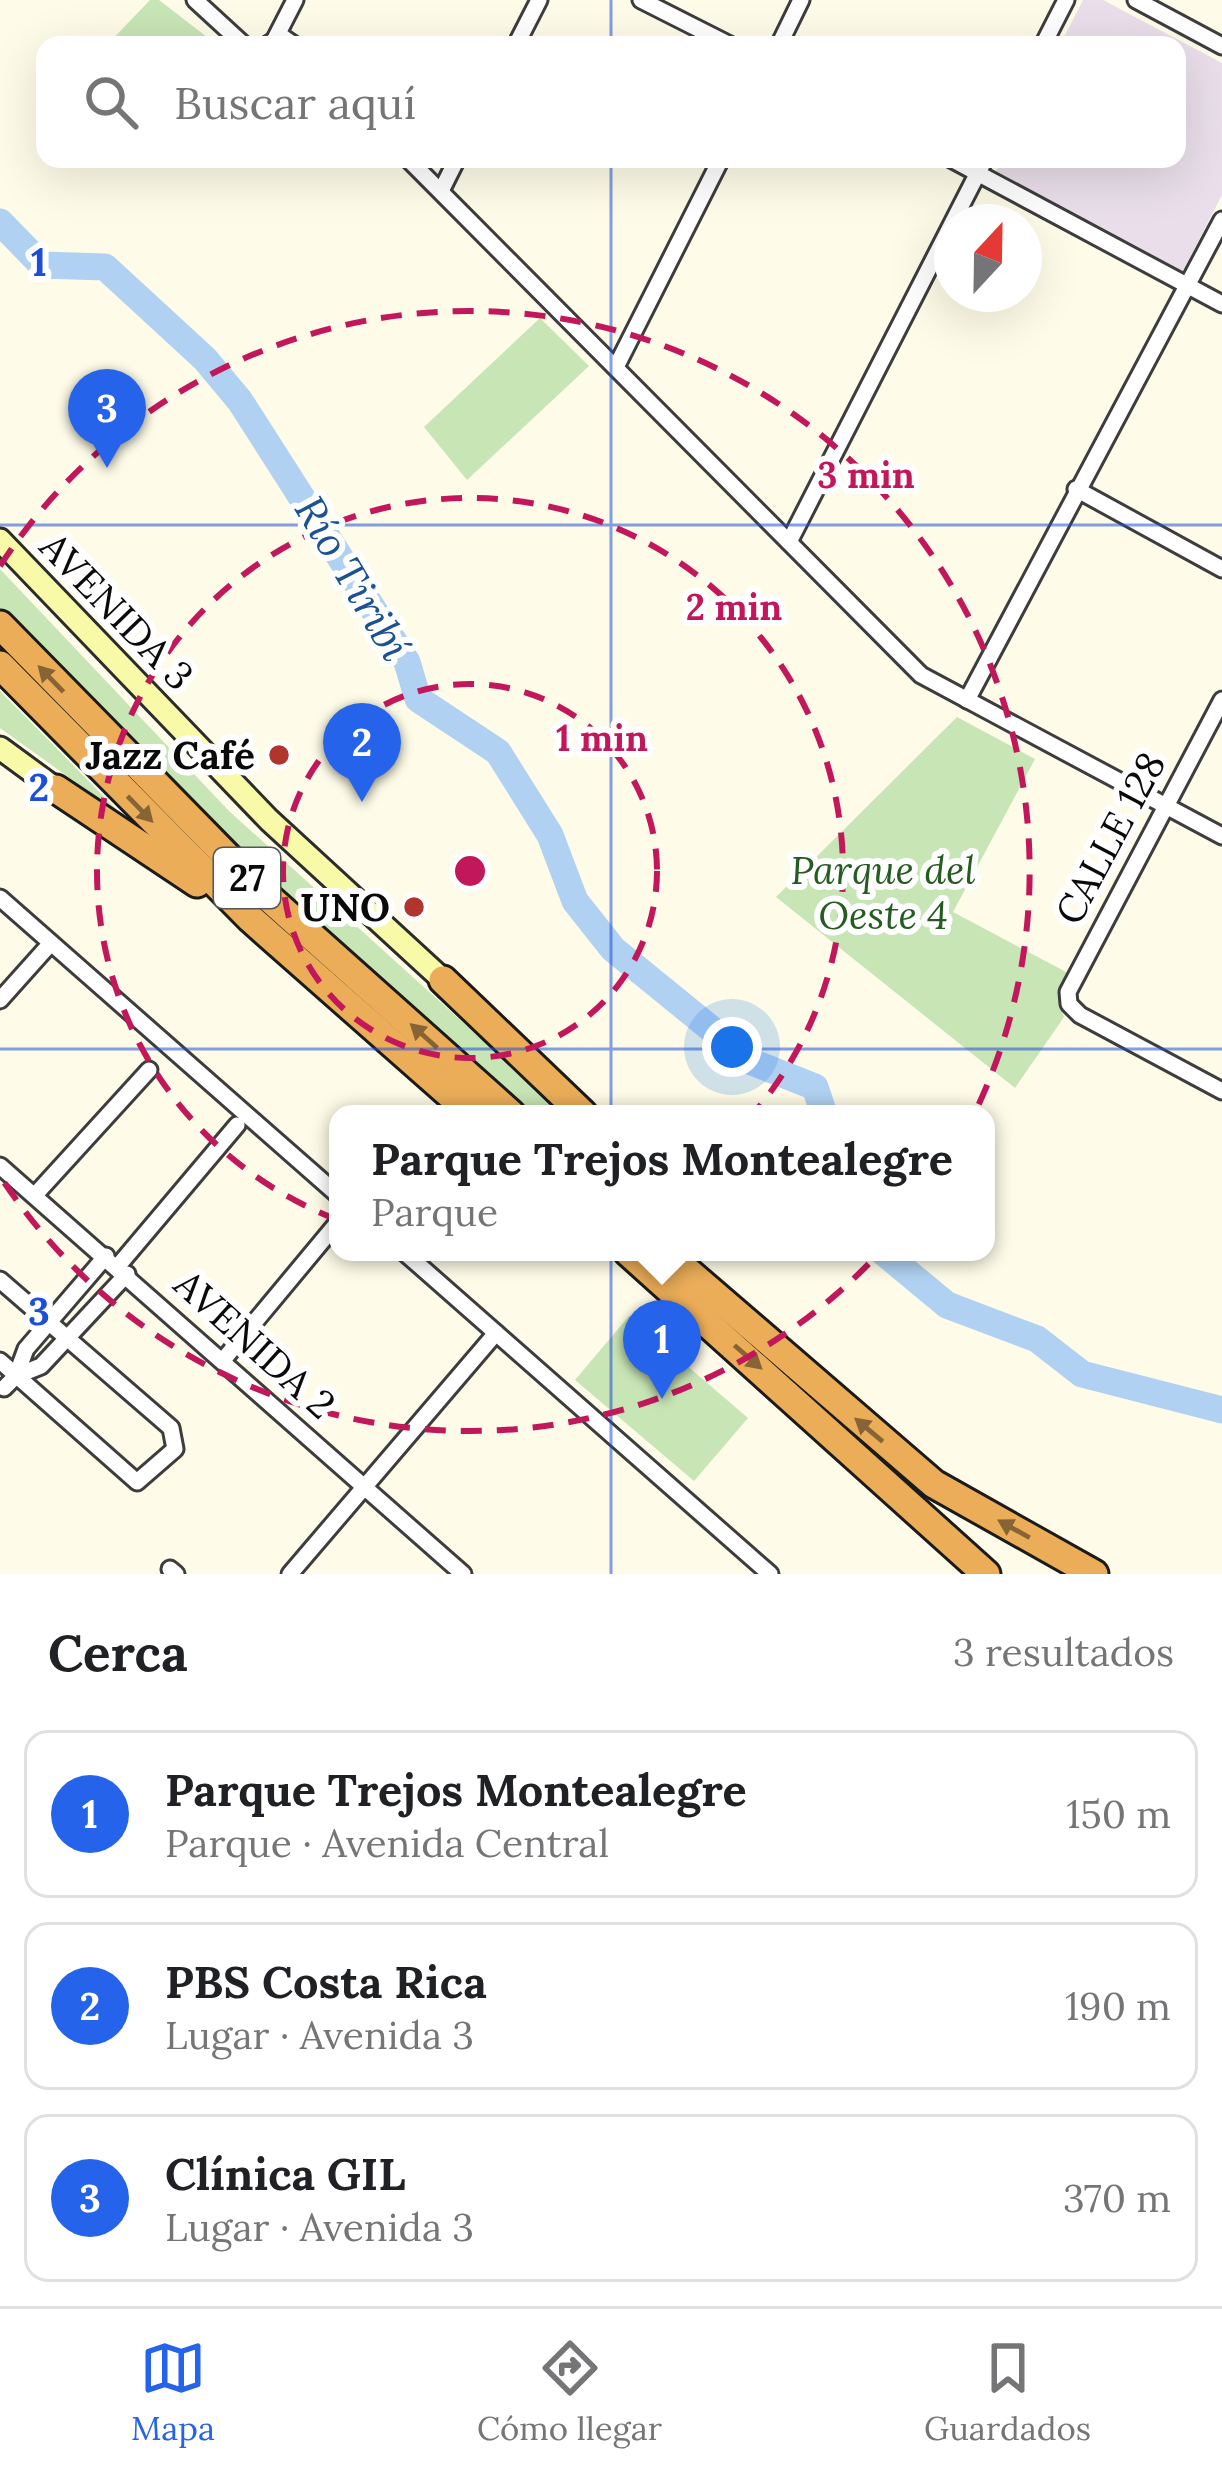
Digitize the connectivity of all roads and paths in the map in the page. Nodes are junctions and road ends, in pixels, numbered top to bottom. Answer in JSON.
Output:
{"nodes":[{"id":1,"x":196,"y":0,"type":"edge"},
{"id":2,"x":295,"y":0,"type":"edge"},
{"id":3,"x":539,"y":0,"type":"edge"},
{"id":4,"x":640,"y":0,"type":"edge"},
{"id":5,"x":801,"y":0,"type":"edge"},
{"id":6,"x":1066,"y":0,"type":"edge"},
{"id":7,"x":1136,"y":0,"type":"edge"},
{"id":8,"x":234,"y":36,"type":"edge"},
{"id":9,"x":274,"y":36,"type":"edge"},
{"id":10,"x":521,"y":36,"type":"edge"},
{"id":11,"x":712,"y":36,"type":"edge"},
{"id":12,"x":783,"y":36,"type":"edge"},
{"id":13,"x":1048,"y":36,"type":"edge"},
{"id":14,"x":1222,"y":46,"type":"edge"},
{"id":15,"x":418,"y":168,"type":"edge"},
{"id":16,"x":452,"y":168,"type":"edge"},
{"id":17,"x":716,"y":168,"type":"edge"},
{"id":18,"x":980,"y":168,"type":"edge"},
{"id":19,"x":984,"y":168,"type":"edge"},
{"id":20,"x":441,"y":190,"type":"junction"},
{"id":21,"x":1222,"y":220,"type":"edge"},
{"id":22,"x":1188,"y":286,"type":"junction"},
{"id":23,"x":1222,"y":304,"type":"edge"},
{"id":24,"x":616,"y":367,"type":"junction"},
{"id":25,"x":1076,"y":488,"type":"junction"},
{"id":26,"x":0,"y":540,"type":"edge"},
{"id":27,"x":789,"y":542,"type":"junction"},
{"id":28,"x":1222,"y":569,"type":"edge"},
{"id":29,"x":0,"y":625,"type":"edge"},
{"id":30,"x":0,"y":665,"type":"edge"},
{"id":31,"x":967,"y":700,"type":"junction"},
{"id":32,"x":1222,"y":700,"type":"edge"},
{"id":33,"x":0,"y":748,"type":"edge"},
{"id":34,"x":56,"y":789,"type":"joint"},
{"id":35,"x":1165,"y":805,"type":"junction"},
{"id":36,"x":1222,"y":836,"type":"edge"},
{"id":37,"x":0,"y":898,"type":"edge"},
{"id":38,"x":251,"y":919,"type":"junction"},
{"id":39,"x":51,"y":943,"type":"junction"},
{"id":40,"x":443,"y":980,"type":"joint"},
{"id":41,"x":0,"y":1000,"type":"edge"},
{"id":42,"x":149,"y":1070,"type":"dead end"},
{"id":43,"x":1222,"y":1091,"type":"edge"},
{"id":44,"x":462,"y":1105,"type":"edge"},
{"id":45,"x":501,"y":1105,"type":"edge"},
{"id":46,"x":575,"y":1105,"type":"edge"},
{"id":47,"x":237,"y":1126,"type":"dead end"},
{"id":48,"x":0,"y":1166,"type":"edge"},
{"id":49,"x":329,"y":1187,"type":"edge"},
{"id":50,"x":35,"y":1195,"type":"junction"},
{"id":51,"x":329,"y":1233,"type":"edge"},
{"id":52,"x":414,"y":1261,"type":"edge"},
{"id":53,"x":638,"y":1261,"type":"edge"},
{"id":54,"x":675,"y":1261,"type":"edge"},
{"id":55,"x":702,"y":1261,"type":"edge"},
{"id":56,"x":117,"y":1265,"type":"junction"},
{"id":57,"x":0,"y":1280,"type":"edge"},
{"id":58,"x":49,"y":1322,"type":"junction"},
{"id":59,"x":496,"y":1333,"type":"junction"},
{"id":60,"x":68,"y":1340,"type":"junction"},
{"id":61,"x":224,"y":1360,"type":"junction"},
{"id":62,"x":0,"y":1361,"type":"edge"},
{"id":63,"x":804,"y":1376,"type":"junction"},
{"id":64,"x":10,"y":1382,"type":"junction"},
{"id":65,"x":364,"y":1488,"type":"junction"},
{"id":66,"x":290,"y":1574,"type":"edge"},
{"id":67,"x":463,"y":1574,"type":"edge"},
{"id":68,"x":770,"y":1574,"type":"edge"},
{"id":69,"x":986,"y":1574,"type":"edge"},
{"id":70,"x":1094,"y":1574,"type":"edge"}],
"edges":[{"from":1,"to":8,"type":"street"},
{"from":2,"to":9,"type":"street"},
{"from":3,"to":10,"type":"street"},
{"from":4,"to":11,"type":"street"},
{"from":5,"to":12,"type":"street"},
{"from":6,"to":13,"type":"street"},
{"from":7,"to":14,"type":"street"},
{"from":15,"to":20,"type":"street"},
{"from":16,"to":20,"type":"street"},
{"from":17,"to":24,"type":"street"},
{"from":18,"to":27,"type":"street"},
{"from":19,"to":22,"type":"street"},
{"from":20,"to":24,"type":"street"},
{"from":21,"to":22,"type":"street"},
{"from":22,"to":23,"type":"street"},
{"from":22,"to":25,"type":"street"},
{"from":24,"to":27,"type":"street"},
{"from":25,"to":28,"type":"street"},
{"from":25,"to":31,"type":"street"},
{"from":26,"to":40,"type":"street","name":"AVENIDA 3"},
{"from":27,"to":31,"type":"street"},
{"from":45,"to":29,"type":"highway","number":"27","one_way":true},
{"from":30,"to":38,"type":"highway","number":"27","one_way":true},
{"from":31,"to":35,"type":"street"},
{"from":32,"to":35,"type":"street","name":"CALLE 128"},
{"from":33,"to":34,"type":"street"},
{"from":34,"to":38,"type":"highway"},
{"from":35,"to":36,"type":"street"},
{"from":35,"to":43,"type":"street","name":"CALLE 128"},
{"from":37,"to":39,"type":"street"},
{"from":38,"to":44,"type":"highway","number":"27"},
{"from":39,"to":41,"type":"street"},
{"from":39,"to":49,"type":"street"},
{"from":40,"to":46,"type":"highway"},
{"from":42,"to":50,"type":"street"},
{"from":47,"to":56,"type":"street"},
{"from":48,"to":50,"type":"street","name":"AVENIDA 2"},
{"from":50,"to":56,"type":"street","name":"AVENIDA 2"},
{"from":51,"to":61,"type":"street"},
{"from":52,"to":59,"type":"street"},
{"from":53,"to":69,"type":"highway","one_way":true},
{"from":54,"to":63,"type":"highway"},
{"from":55,"to":63,"type":"highway"},
{"from":56,"to":58,"type":"street"},
{"from":56,"to":60,"type":"street"},
{"from":56,"to":61,"type":"street","name":"AVENIDA 2"},
{"from":57,"to":58,"type":"street"},
{"from":58,"to":60,"type":"street"},
{"from":58,"to":64,"type":"street"},
{"from":59,"to":65,"type":"street"},
{"from":59,"to":68,"type":"street"},
{"from":60,"to":64,"type":"street"},
{"from":60,"to":64,"type":"street"},
{"from":61,"to":65,"type":"street","name":"AVENIDA 2"},
{"from":62,"to":64,"type":"street"},
{"from":70,"to":63,"type":"highway","one_way":true},
{"from":65,"to":66,"type":"street"},
{"from":65,"to":67,"type":"street","name":"AVENIDA 2"}]}
